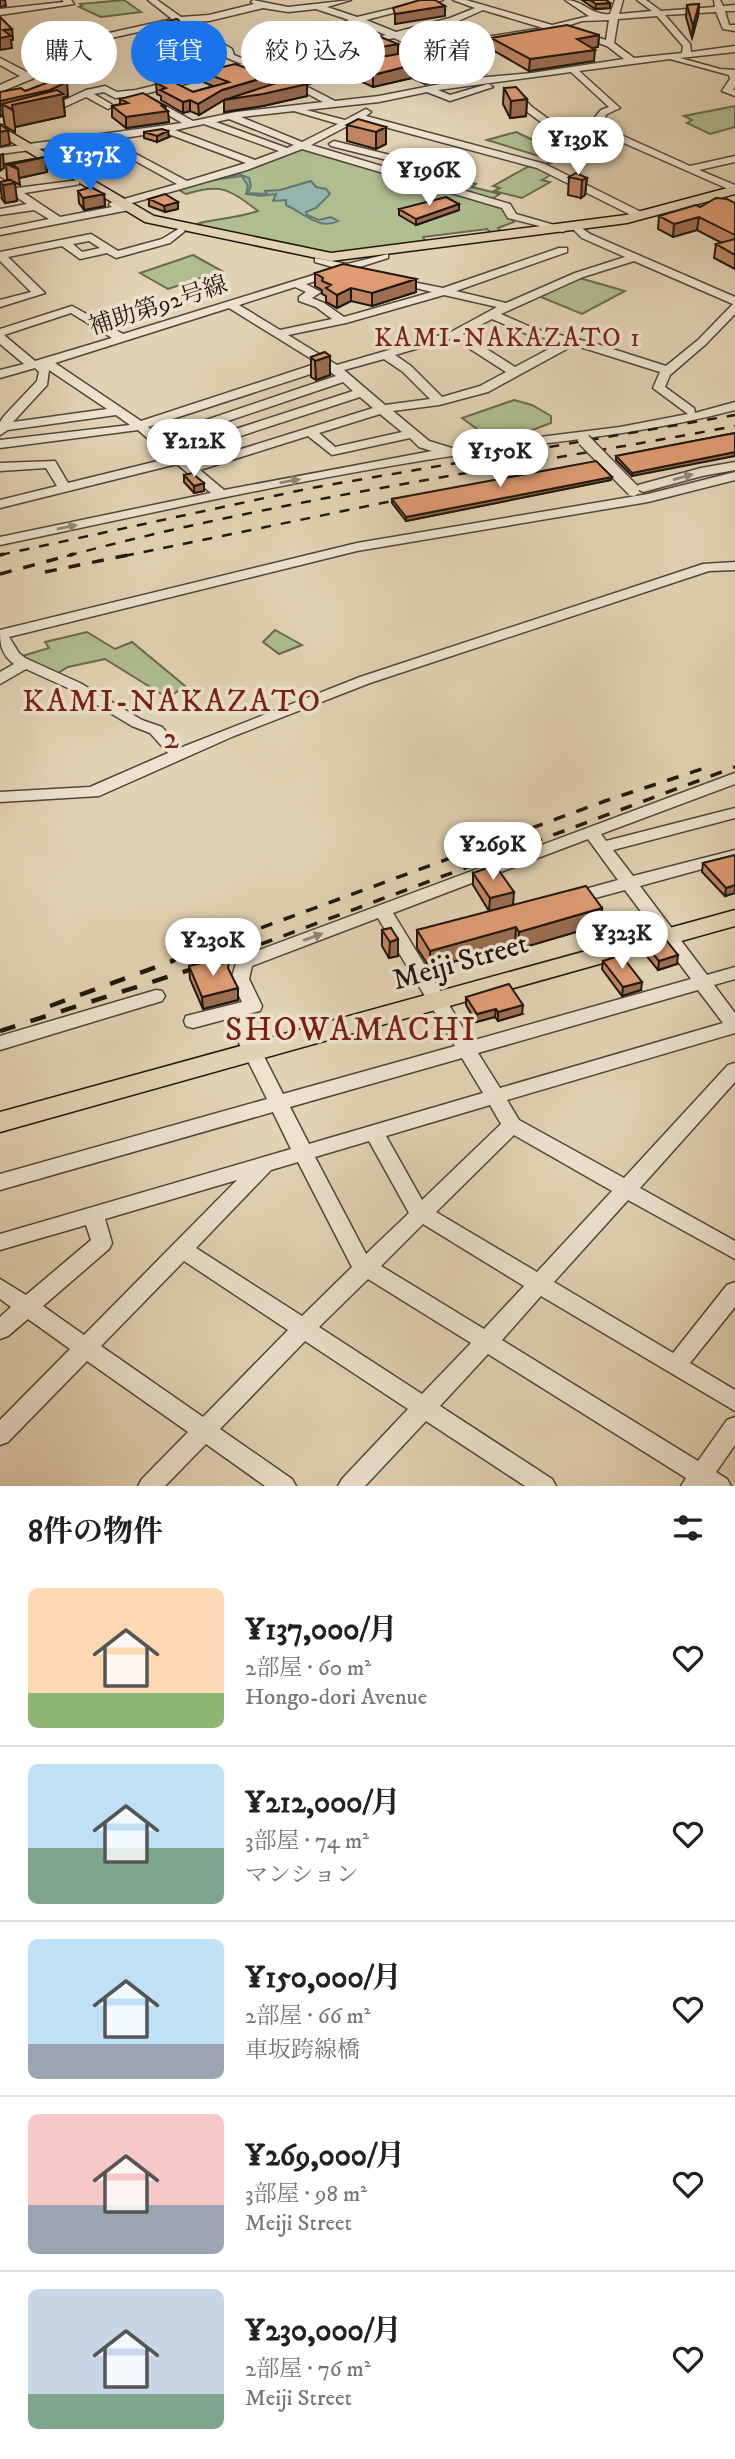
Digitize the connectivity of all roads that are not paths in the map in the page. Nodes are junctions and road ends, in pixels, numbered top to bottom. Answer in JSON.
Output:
{"nodes":[{"id":1,"x":66,"y":0,"type":"edge"},
{"id":2,"x":155,"y":0,"type":"edge"},
{"id":3,"x":252,"y":0,"type":"edge"},
{"id":4,"x":347,"y":0,"type":"edge"},
{"id":5,"x":439,"y":0,"type":"edge"},
{"id":6,"x":457,"y":0,"type":"edge"},
{"id":7,"x":499,"y":0,"type":"edge"},
{"id":8,"x":569,"y":0,"type":"edge"},
{"id":9,"x":619,"y":0,"type":"edge"},
{"id":10,"x":641,"y":0,"type":"edge"},
{"id":11,"x":718,"y":4,"type":"edge"},
{"id":12,"x":262,"y":5,"type":"junction"},
{"id":13,"x":315,"y":6,"type":"junction"},
{"id":14,"x":481,"y":8,"type":"junction"},
{"id":15,"x":735,"y":8,"type":"edge"},
{"id":16,"x":0,"y":12,"type":"edge"},
{"id":17,"x":659,"y":13,"type":"junction"},
{"id":18,"x":614,"y":16,"type":"junction"},
{"id":19,"x":596,"y":17,"type":"junction"},
{"id":20,"x":356,"y":20,"type":"junction"},
{"id":21,"x":181,"y":21,"type":"edge"},
{"id":22,"x":193,"y":21,"type":"edge"},
{"id":23,"x":552,"y":27,"type":"junction"},
{"id":24,"x":735,"y":28,"type":"edge"},
{"id":25,"x":392,"y":34,"type":"junction"},
{"id":26,"x":385,"y":37,"type":"edge"},
{"id":27,"x":399,"y":38,"type":"edge"},
{"id":28,"x":495,"y":40,"type":"edge"},
{"id":29,"x":610,"y":44,"type":"junction"},
{"id":30,"x":735,"y":49,"type":"edge"},
{"id":31,"x":227,"y":50,"type":"edge"},
{"id":32,"x":688,"y":51,"type":"junction"},
{"id":33,"x":241,"y":58,"type":"edge"},
{"id":34,"x":672,"y":58,"type":"junction"},
{"id":35,"x":236,"y":59,"type":"junction"},
{"id":36,"x":0,"y":61,"type":"edge"},
{"id":37,"x":241,"y":61,"type":"edge"},
{"id":38,"x":632,"y":61,"type":"junction"},
{"id":39,"x":572,"y":69,"type":"junction"},
{"id":40,"x":21,"y":73,"type":"edge"},
{"id":41,"x":734,"y":73,"type":"edge"},
{"id":42,"x":21,"y":80,"type":"edge"},
{"id":43,"x":495,"y":82,"type":"edge"},
{"id":44,"x":500,"y":82,"type":"junction"},
{"id":45,"x":174,"y":84,"type":"edge"},
{"id":46,"x":296,"y":84,"type":"joint"},
{"id":47,"x":456,"y":84,"type":"edge"},
{"id":48,"x":0,"y":89,"type":"edge"},
{"id":49,"x":426,"y":89,"type":"junction"},
{"id":50,"x":269,"y":91,"type":"edge"},
{"id":51,"x":86,"y":93,"type":"junction"},
{"id":52,"x":136,"y":93,"type":"junction"},
{"id":53,"x":735,"y":93,"type":"edge"},
{"id":54,"x":379,"y":99,"type":"junction"},
{"id":55,"x":333,"y":104,"type":"junction"},
{"id":56,"x":226,"y":105,"type":"edge"},
{"id":57,"x":108,"y":106,"type":"dead end"},
{"id":58,"x":292,"y":109,"type":"junction"},
{"id":59,"x":361,"y":115,"type":"junction"},
{"id":60,"x":230,"y":116,"type":"junction"},
{"id":61,"x":203,"y":120,"type":"junction"},
{"id":62,"x":0,"y":121,"type":"edge"},
{"id":63,"x":190,"y":123,"type":"junction"},
{"id":64,"x":347,"y":124,"type":"junction"},
{"id":65,"x":252,"y":125,"type":"junction"},
{"id":66,"x":593,"y":126,"type":"junction"},
{"id":67,"x":164,"y":129,"type":"junction"},
{"id":68,"x":0,"y":130,"type":"edge"},
{"id":69,"x":235,"y":132,"type":"junction"},
{"id":70,"x":277,"y":134,"type":"junction"},
{"id":71,"x":0,"y":137,"type":"edge"},
{"id":72,"x":110,"y":138,"type":"junction"},
{"id":73,"x":315,"y":139,"type":"junction"},
{"id":74,"x":260,"y":141,"type":"junction"},
{"id":75,"x":202,"y":144,"type":"junction"},
{"id":76,"x":303,"y":144,"type":"junction"},
{"id":77,"x":26,"y":149,"type":"junction"},
{"id":78,"x":0,"y":151,"type":"edge"},
{"id":79,"x":287,"y":151,"type":"junction"},
{"id":80,"x":228,"y":153,"type":"junction"},
{"id":81,"x":735,"y":159,"type":"edge"},
{"id":82,"x":254,"y":163,"type":"junction"},
{"id":83,"x":370,"y":166,"type":"junction"},
{"id":84,"x":688,"y":169,"type":"junction"},
{"id":85,"x":0,"y":181,"type":"edge"},
{"id":86,"x":75,"y":182,"type":"junction"},
{"id":87,"x":184,"y":184,"type":"junction"},
{"id":88,"x":15,"y":191,"type":"junction"},
{"id":89,"x":735,"y":191,"type":"edge"},
{"id":90,"x":0,"y":194,"type":"edge"},
{"id":91,"x":37,"y":206,"type":"junction"},
{"id":92,"x":121,"y":206,"type":"junction"},
{"id":93,"x":0,"y":212,"type":"edge"},
{"id":94,"x":641,"y":216,"type":"junction"},
{"id":95,"x":58,"y":221,"type":"junction"},
{"id":96,"x":573,"y":229,"type":"junction"},
{"id":97,"x":180,"y":231,"type":"junction"},
{"id":98,"x":0,"y":232,"type":"edge"},
{"id":99,"x":64,"y":242,"type":"junction"},
{"id":100,"x":108,"y":250,"type":"junction"},
{"id":101,"x":563,"y":250,"type":"dead end"},
{"id":102,"x":0,"y":255,"type":"edge"},
{"id":103,"x":377,"y":255,"type":"junction"},
{"id":104,"x":635,"y":257,"type":"junction"},
{"id":105,"x":335,"y":263,"type":"junction"},
{"id":106,"x":294,"y":283,"type":"junction"},
{"id":107,"x":445,"y":292,"type":"junction"},
{"id":108,"x":735,"y":302,"type":"edge"},
{"id":109,"x":0,"y":304,"type":"edge"},
{"id":110,"x":230,"y":304,"type":"junction"},
{"id":111,"x":506,"y":306,"type":"junction"},
{"id":112,"x":735,"y":307,"type":"edge"},
{"id":113,"x":491,"y":314,"type":"junction"},
{"id":114,"x":342,"y":321,"type":"junction"},
{"id":115,"x":0,"y":333,"type":"edge"},
{"id":116,"x":275,"y":334,"type":"junction"},
{"id":117,"x":455,"y":334,"type":"junction"},
{"id":118,"x":0,"y":338,"type":"edge"},
{"id":119,"x":121,"y":338,"type":"junction"},
{"id":120,"x":571,"y":342,"type":"junction"},
{"id":121,"x":385,"y":354,"type":"junction"},
{"id":122,"x":39,"y":364,"type":"junction"},
{"id":123,"x":336,"y":370,"type":"junction"},
{"id":124,"x":667,"y":370,"type":"junction"},
{"id":125,"x":516,"y":373,"type":"junction"},
{"id":126,"x":0,"y":374,"type":"edge"},
{"id":127,"x":362,"y":392,"type":"junction"},
{"id":128,"x":439,"y":401,"type":"junction"},
{"id":129,"x":212,"y":403,"type":"junction"},
{"id":130,"x":735,"y":406,"type":"edge"},
{"id":131,"x":382,"y":409,"type":"junction"},
{"id":132,"x":119,"y":411,"type":"junction"},
{"id":133,"x":690,"y":411,"type":"dead end"},
{"id":134,"x":229,"y":416,"type":"junction"},
{"id":135,"x":140,"y":426,"type":"junction"},
{"id":136,"x":2,"y":430,"type":"edge"},
{"id":137,"x":247,"y":430,"type":"junction"},
{"id":138,"x":309,"y":431,"type":"junction"},
{"id":139,"x":412,"y":434,"type":"junction"},
{"id":140,"x":583,"y":438,"type":"junction"},
{"id":141,"x":158,"y":440,"type":"junction"},
{"id":142,"x":0,"y":443,"type":"edge"},
{"id":143,"x":505,"y":444,"type":"junction"},
{"id":144,"x":266,"y":445,"type":"junction"},
{"id":145,"x":177,"y":456,"type":"junction"},
{"id":146,"x":735,"y":466,"type":"edge"},
{"id":147,"x":0,"y":467,"type":"edge"},
{"id":148,"x":191,"y":469,"type":"junction"},
{"id":149,"x":735,"y":476,"type":"edge"},
{"id":150,"x":65,"y":488,"type":"junction"},
{"id":151,"x":633,"y":490,"type":"junction"},
{"id":152,"x":219,"y":494,"type":"junction"},
{"id":153,"x":0,"y":504,"type":"edge"},
{"id":154,"x":463,"y":528,"type":"junction"},
{"id":155,"x":0,"y":541,"type":"edge"},
{"id":156,"x":735,"y":566,"type":"edge"},
{"id":157,"x":0,"y":634,"type":"edge"},
{"id":158,"x":25,"y":663,"type":"junction"},
{"id":159,"x":0,"y":679,"type":"edge"},
{"id":160,"x":178,"y":755,"type":"junction"},
{"id":161,"x":735,"y":778,"type":"edge"},
{"id":162,"x":0,"y":797,"type":"edge"},
{"id":163,"x":735,"y":813,"type":"edge"},
{"id":164,"x":592,"y":832,"type":"junction"},
{"id":165,"x":604,"y":847,"type":"junction"},
{"id":166,"x":735,"y":855,"type":"edge"},
{"id":167,"x":630,"y":883,"type":"junction"},
{"id":168,"x":562,"y":901,"type":"edge"},
{"id":169,"x":735,"y":906,"type":"edge"},
{"id":170,"x":383,"y":911,"type":"junction"},
{"id":171,"x":735,"y":918,"type":"edge"},
{"id":172,"x":664,"y":932,"type":"junction"},
{"id":173,"x":735,"y":973,"type":"edge"},
{"id":174,"x":702,"y":983,"type":"junction"},
{"id":175,"x":432,"y":995,"type":"junction"},
{"id":176,"x":156,"y":996,"type":"dead end"},
{"id":177,"x":232,"y":1011,"type":"junction"},
{"id":178,"x":193,"y":1020,"type":"dead end"},
{"id":179,"x":735,"y":1026,"type":"edge"},
{"id":180,"x":0,"y":1043,"type":"edge"},
{"id":181,"x":250,"y":1047,"type":"junction"},
{"id":182,"x":465,"y":1049,"type":"junction"},
{"id":183,"x":735,"y":1070,"type":"edge"},
{"id":184,"x":495,"y":1096,"type":"junction"},
{"id":185,"x":278,"y":1103,"type":"junction"},
{"id":186,"x":0,"y":1108,"type":"edge"},
{"id":187,"x":0,"y":1122,"type":"edge"},
{"id":188,"x":512,"y":1125,"type":"junction"},
{"id":189,"x":374,"y":1132,"type":"junction"},
{"id":190,"x":302,"y":1153,"type":"junction"},
{"id":191,"x":266,"y":1164,"type":"junction"},
{"id":192,"x":0,"y":1182,"type":"edge"},
{"id":193,"x":625,"y":1189,"type":"junction"},
{"id":194,"x":422,"y":1212,"type":"junction"},
{"id":195,"x":93,"y":1214,"type":"junction"},
{"id":196,"x":0,"y":1242,"type":"edge"},
{"id":197,"x":182,"y":1249,"type":"junction"},
{"id":198,"x":735,"y":1251,"type":"edge"},
{"id":199,"x":366,"y":1267,"type":"junction"},
{"id":200,"x":537,"y":1287,"type":"junction"},
{"id":201,"x":0,"y":1288,"type":"edge"},
{"id":202,"x":735,"y":1291,"type":"edge"},
{"id":203,"x":28,"y":1307,"type":"junction"},
{"id":204,"x":304,"y":1328,"type":"junction"},
{"id":205,"x":0,"y":1330,"type":"edge"},
{"id":206,"x":487,"y":1341,"type":"junction"},
{"id":207,"x":87,"y":1347,"type":"junction"},
{"id":208,"x":676,"y":1366,"type":"junction"},
{"id":209,"x":735,"y":1401,"type":"edge"},
{"id":210,"x":424,"y":1407,"type":"junction"},
{"id":211,"x":735,"y":1427,"type":"edge"},
{"id":212,"x":206,"y":1431,"type":"junction"},
{"id":213,"x":0,"y":1435,"type":"edge"},
{"id":214,"x":704,"y":1482,"type":"edge"},
{"id":215,"x":150,"y":1486,"type":"edge"},
{"id":216,"x":284,"y":1486,"type":"edge"},
{"id":217,"x":349,"y":1486,"type":"edge"},
{"id":218,"x":544,"y":1486,"type":"edge"}],
"edges":[{"from":1,"to":16,"type":"street"},
{"from":2,"to":21,"type":"street"},
{"from":3,"to":12,"type":"street"},
{"from":4,"to":13,"type":"street"},
{"from":5,"to":20,"type":"street"},
{"from":6,"to":14,"type":"street"},
{"from":7,"to":14,"type":"street"},
{"from":8,"to":19,"type":"street"},
{"from":9,"to":18,"type":"street"},
{"from":10,"to":17,"type":"street"},
{"from":11,"to":15,"type":"street"},
{"from":11,"to":17,"type":"street"},
{"from":11,"to":24,"type":"street"},
{"from":12,"to":13,"type":"street"},
{"from":12,"to":22,"type":"street"},
{"from":13,"to":20,"type":"street"},
{"from":14,"to":23,"type":"street"},
{"from":14,"to":25,"type":"street"},
{"from":17,"to":18,"type":"street"},
{"from":17,"to":32,"type":"street"},
{"from":18,"to":19,"type":"street"},
{"from":18,"to":29,"type":"street"},
{"from":19,"to":23,"type":"street"},
{"from":20,"to":25,"type":"street"},
{"from":23,"to":28,"type":"street"},
{"from":23,"to":29,"type":"street"},
{"from":25,"to":26,"type":"street"},
{"from":25,"to":27,"type":"street"},
{"from":29,"to":38,"type":"street"},
{"from":30,"to":32,"type":"street"},
{"from":31,"to":35,"type":"street"},
{"from":32,"to":34,"type":"street"},
{"from":33,"to":35,"type":"street"},
{"from":34,"to":38,"type":"street"},
{"from":34,"to":41,"type":"street"},
{"from":35,"to":37,"type":"street"},
{"from":36,"to":40,"type":"street"},
{"from":38,"to":39,"type":"street"},
{"from":39,"to":44,"type":"street"},
{"from":39,"to":66,"type":"street"},
{"from":41,"to":53,"type":"street"},
{"from":42,"to":48,"type":"street"},
{"from":43,"to":44,"type":"street"},
{"from":44,"to":49,"type":"street"},
{"from":44,"to":66,"type":"street"},
{"from":45,"to":52,"type":"street"},
{"from":46,"to":50,"type":"street"},
{"from":46,"to":55,"type":"street"},
{"from":47,"to":49,"type":"street"},
{"from":49,"to":54,"type":"street"},
{"from":51,"to":52,"type":"street"},
{"from":51,"to":57,"type":"street"},
{"from":51,"to":62,"type":"street"},
{"from":52,"to":63,"type":"street"},
{"from":54,"to":55,"type":"street"},
{"from":54,"to":59,"type":"street"},
{"from":55,"to":58,"type":"street"},
{"from":55,"to":59,"type":"street"},
{"from":56,"to":61,"type":"street"},
{"from":58,"to":60,"type":"street"},
{"from":58,"to":64,"type":"street"},
{"from":59,"to":64,"type":"street"},
{"from":59,"to":94,"type":"street"},
{"from":60,"to":61,"type":"street"},
{"from":60,"to":65,"type":"street"},
{"from":61,"to":63,"type":"street"},
{"from":61,"to":69,"type":"street"},
{"from":63,"to":67,"type":"street"},
{"from":64,"to":73,"type":"street"},
{"from":65,"to":69,"type":"street"},
{"from":65,"to":70,"type":"street"},
{"from":66,"to":84,"type":"street"},
{"from":67,"to":72,"type":"street"},
{"from":67,"to":75,"type":"street"},
{"from":68,"to":77,"type":"main road"},
{"from":69,"to":74,"type":"street"},
{"from":69,"to":75,"type":"street"},
{"from":70,"to":74,"type":"street"},
{"from":70,"to":76,"type":"street"},
{"from":71,"to":77,"type":"main road"},
{"from":72,"to":77,"type":"street"},
{"from":72,"to":87,"type":"street"},
{"from":73,"to":76,"type":"street"},
{"from":73,"to":83,"type":"street"},
{"from":74,"to":79,"type":"street"},
{"from":74,"to":80,"type":"street"},
{"from":75,"to":80,"type":"street"},
{"from":76,"to":79,"type":"street"},
{"from":76,"to":83,"type":"street"},
{"from":77,"to":78,"type":"street"},
{"from":77,"to":86,"type":"main road"},
{"from":77,"to":92,"type":"main road"},
{"from":79,"to":82,"type":"street"},
{"from":80,"to":82,"type":"street"},
{"from":81,"to":84,"type":"street"},
{"from":82,"to":87,"type":"street"},
{"from":83,"to":96,"type":"street"},
{"from":84,"to":89,"type":"street"},
{"from":85,"to":88,"type":"street"},
{"from":86,"to":88,"type":"street"},
{"from":86,"to":92,"type":"main road"},
{"from":87,"to":92,"type":"street"},
{"from":88,"to":90,"type":"street"},
{"from":88,"to":91,"type":"street"},
{"from":89,"to":94,"type":"main road"},
{"from":89,"to":96,"type":"main road"},
{"from":91,"to":93,"type":"street"},
{"from":91,"to":95,"type":"street"},
{"from":92,"to":95,"type":"street"},
{"from":92,"to":97,"type":"main road"},
{"from":92,"to":105,"type":"main road"},
{"from":94,"to":96,"type":"main road"},
{"from":95,"to":98,"type":"street"},
{"from":96,"to":103,"type":"main road"},
{"from":96,"to":104,"type":"street"},
{"from":97,"to":100,"type":"street"},
{"from":97,"to":105,"type":"main road"},
{"from":99,"to":100,"type":"street"},
{"from":99,"to":100,"type":"street"},
{"from":99,"to":102,"type":"street"},
{"from":101,"to":107,"type":"street"},
{"from":102,"to":109,"type":"street"},
{"from":103,"to":105,"type":"main road"},
{"from":103,"to":105,"type":"main road"},
{"from":104,"to":108,"type":"street"},
{"from":104,"to":111,"type":"street"},
{"from":105,"to":106,"type":"street","name":"補助第92号線"},
{"from":105,"to":107,"type":"street"},
{"from":106,"to":110,"type":"street","name":"補助第92号線"},
{"from":106,"to":114,"type":"street"},
{"from":107,"to":111,"type":"street"},
{"from":107,"to":114,"type":"street"},
{"from":110,"to":116,"type":"street"},
{"from":110,"to":119,"type":"street","name":"補助第92号線"},
{"from":111,"to":113,"type":"street"},
{"from":112,"to":124,"type":"street"},
{"from":113,"to":117,"type":"street"},
{"from":113,"to":120,"type":"street"},
{"from":114,"to":116,"type":"street"},
{"from":115,"to":119,"type":"street"},
{"from":116,"to":123,"type":"street"},
{"from":117,"to":121,"type":"street"},
{"from":117,"to":125,"type":"street"},
{"from":118,"to":122,"type":"street"},
{"from":119,"to":122,"type":"street","name":"補助第92号線"},
{"from":120,"to":124,"type":"street"},
{"from":120,"to":125,"type":"street"},
{"from":121,"to":123,"type":"street"},
{"from":121,"to":128,"type":"street"},
{"from":122,"to":126,"type":"street","name":"補助第92号線"},
{"from":122,"to":132,"type":"street"},
{"from":122,"to":136,"type":"street"},
{"from":123,"to":127,"type":"street"},
{"from":123,"to":129,"type":"street"},
{"from":123,"to":134,"type":"street"},
{"from":124,"to":133,"type":"street"},
{"from":125,"to":128,"type":"street"},
{"from":127,"to":131,"type":"street"},
{"from":127,"to":137,"type":"street"},
{"from":128,"to":131,"type":"street"},
{"from":129,"to":134,"type":"street"},
{"from":129,"to":135,"type":"street"},
{"from":130,"to":140,"type":"street"},
{"from":131,"to":138,"type":"street"},
{"from":131,"to":139,"type":"street"},
{"from":132,"to":135,"type":"street"},
{"from":132,"to":136,"type":"street"},
{"from":134,"to":137,"type":"street"},
{"from":134,"to":141,"type":"street"},
{"from":135,"to":141,"type":"street"},
{"from":135,"to":142,"type":"street"},
{"from":137,"to":144,"type":"street"},
{"from":137,"to":145,"type":"street"},
{"from":138,"to":139,"type":"street"},
{"from":138,"to":144,"type":"street"},
{"from":139,"to":143,"type":"street"},
{"from":140,"to":143,"type":"street"},
{"from":140,"to":151,"type":"street","bridge":true},
{"from":141,"to":145,"type":"street"},
{"from":152,"to":143,"type":"street","one_way":true},
{"from":144,"to":148,"type":"street"},
{"from":145,"to":148,"type":"street"},
{"from":145,"to":150,"type":"street"},
{"from":151,"to":146,"type":"street","one_way":true},
{"from":147,"to":150,"type":"street"},
{"from":148,"to":152,"type":"street"},
{"from":149,"to":154,"type":"street"},
{"from":150,"to":153,"type":"street"},
{"from":151,"to":154,"type":"street"},
{"from":155,"to":152,"type":"street","one_way":true},
{"from":154,"to":157,"type":"street"},
{"from":156,"to":160,"type":"street"},
{"from":157,"to":158,"type":"street"},
{"from":158,"to":159,"type":"street"},
{"from":158,"to":160,"type":"street"},
{"from":160,"to":162,"type":"street"},
{"from":161,"to":164,"type":"street"},
{"from":163,"to":165,"type":"street"},
{"from":164,"to":165,"type":"street"},
{"from":164,"to":170,"type":"street"},
{"from":165,"to":167,"type":"street"},
{"from":166,"to":167,"type":"street"},
{"from":167,"to":168,"type":"street"},
{"from":167,"to":172,"type":"street"},
{"from":169,"to":172,"type":"main road","name":"Meiji Street"},
{"from":170,"to":175,"type":"street"},
{"from":177,"to":170,"type":"street","one_way":true},
{"from":171,"to":172,"type":"main road","name":"Meiji Street"},
{"from":172,"to":174,"type":"street"},
{"from":172,"to":175,"type":"main road","name":"Meiji Street"},
{"from":173,"to":174,"type":"street"},
{"from":174,"to":179,"type":"street"},
{"from":174,"to":182,"type":"street"},
{"from":175,"to":181,"type":"main road","name":"Meiji Street"},
{"from":175,"to":182,"type":"street"},
{"from":176,"to":180,"type":"street"},
{"from":177,"to":178,"type":"street"},
{"from":177,"to":181,"type":"street"},
{"from":179,"to":184,"type":"street"},
{"from":181,"to":185,"type":"street"},
{"from":181,"to":186,"type":"main road","name":"Meiji Street"},
{"from":181,"to":187,"type":"main road","name":"Meiji Street"},
{"from":182,"to":184,"type":"street"},
{"from":182,"to":185,"type":"street"},
{"from":183,"to":193,"type":"street"},
{"from":184,"to":188,"type":"street"},
{"from":184,"to":189,"type":"street"},
{"from":185,"to":190,"type":"street"},
{"from":185,"to":192,"type":"street"},
{"from":188,"to":193,"type":"street"},
{"from":188,"to":194,"type":"street"},
{"from":189,"to":190,"type":"street"},
{"from":189,"to":194,"type":"street"},
{"from":190,"to":191,"type":"street"},
{"from":190,"to":199,"type":"street"},
{"from":191,"to":195,"type":"street"},
{"from":191,"to":197,"type":"street"},
{"from":193,"to":198,"type":"street"},
{"from":193,"to":200,"type":"street"},
{"from":194,"to":199,"type":"street"},
{"from":194,"to":200,"type":"street"},
{"from":195,"to":196,"type":"street"},
{"from":195,"to":203,"type":"street"},
{"from":197,"to":204,"type":"street"},
{"from":197,"to":207,"type":"street"},
{"from":199,"to":204,"type":"street"},
{"from":199,"to":206,"type":"street"},
{"from":200,"to":206,"type":"street"},
{"from":200,"to":208,"type":"street"},
{"from":201,"to":203,"type":"street"},
{"from":202,"to":208,"type":"street"},
{"from":203,"to":205,"type":"street"},
{"from":203,"to":207,"type":"street"},
{"from":204,"to":210,"type":"street"},
{"from":204,"to":212,"type":"street"},
{"from":206,"to":210,"type":"street"},
{"from":206,"to":214,"type":"street"},
{"from":207,"to":212,"type":"street"},
{"from":207,"to":213,"type":"street"},
{"from":208,"to":209,"type":"street"},
{"from":210,"to":217,"type":"street"},
{"from":210,"to":218,"type":"street"},
{"from":211,"to":214,"type":"street"},
{"from":212,"to":215,"type":"street"},
{"from":212,"to":216,"type":"street"}]}
